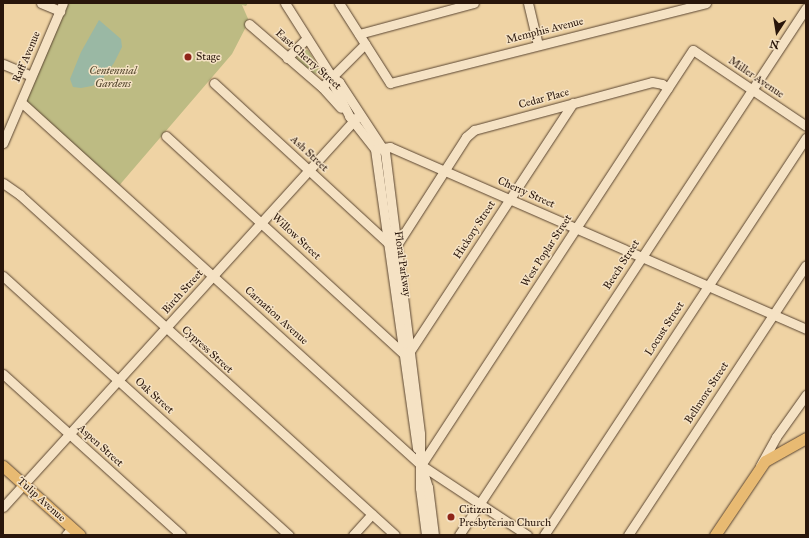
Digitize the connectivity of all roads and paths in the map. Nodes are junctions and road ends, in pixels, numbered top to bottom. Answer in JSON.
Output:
{"nodes":[{"id":1,"x":41,"y":3,"type":"edge"},
{"id":2,"x":285,"y":3,"type":"edge"},
{"id":3,"x":339,"y":3,"type":"edge"},
{"id":4,"x":474,"y":3,"type":"edge"},
{"id":5,"x":528,"y":3,"type":"edge"},
{"id":6,"x":706,"y":3,"type":"edge"},
{"id":7,"x":61,"y":7,"type":"edge"},
{"id":8,"x":806,"y":8,"type":"edge"},
{"id":9,"x":249,"y":24,"type":"dead end"},
{"id":10,"x":359,"y":34,"type":"junction"},
{"id":11,"x":307,"y":38,"type":"junction"},
{"id":12,"x":365,"y":44,"type":"junction"},
{"id":13,"x":538,"y":45,"type":"junction"},
{"id":14,"x":692,"y":50,"type":"joint"},
{"id":15,"x":287,"y":58,"type":"junction"},
{"id":16,"x":3,"y":64,"type":"edge"},
{"id":17,"x":31,"y":76,"type":"junction"},
{"id":18,"x":332,"y":77,"type":"junction"},
{"id":19,"x":214,"y":83,"type":"dead end"},
{"id":20,"x":322,"y":87,"type":"junction"},
{"id":21,"x":668,"y":88,"type":"junction"},
{"id":22,"x":752,"y":90,"type":"junction"},
{"id":23,"x":21,"y":102,"type":"junction"},
{"id":24,"x":573,"y":104,"type":"junction"},
{"id":25,"x":354,"y":117,"type":"junction"},
{"id":26,"x":806,"y":126,"type":"edge"},
{"id":27,"x":166,"y":136,"type":"dead end"},
{"id":28,"x":806,"y":137,"type":"edge"},
{"id":29,"x":3,"y":142,"type":"edge"},
{"id":30,"x":382,"y":148,"type":"junction"},
{"id":31,"x":309,"y":170,"type":"junction"},
{"id":32,"x":444,"y":171,"type":"junction"},
{"id":33,"x":3,"y":183,"type":"edge"},
{"id":34,"x":510,"y":199,"type":"junction"},
{"id":35,"x":262,"y":223,"type":"junction"},
{"id":36,"x":576,"y":228,"type":"junction"},
{"id":37,"x":388,"y":243,"type":"junction"},
{"id":38,"x":398,"y":243,"type":"junction"},
{"id":39,"x":642,"y":257,"type":"junction"},
{"id":40,"x":806,"y":265,"type":"edge"},
{"id":41,"x":3,"y":276,"type":"edge"},
{"id":42,"x":214,"y":276,"type":"junction"},
{"id":43,"x":708,"y":286,"type":"junction"},
{"id":44,"x":398,"y":288,"type":"junction"},
{"id":45,"x":774,"y":314,"type":"junction"},
{"id":46,"x":166,"y":329,"type":"junction"},
{"id":47,"x":806,"y":329,"type":"edge"},
{"id":48,"x":407,"y":352,"type":"junction"},
{"id":49,"x":3,"y":374,"type":"edge"},
{"id":50,"x":119,"y":380,"type":"junction"},
{"id":51,"x":806,"y":396,"type":"edge"},
{"id":52,"x":781,"y":432,"type":"junction"},
{"id":53,"x":69,"y":435,"type":"junction"},
{"id":54,"x":806,"y":438,"type":"edge"},
{"id":55,"x":785,"y":449,"type":"junction"},
{"id":56,"x":421,"y":465,"type":"junction"},
{"id":57,"x":3,"y":466,"type":"edge"},
{"id":58,"x":758,"y":469,"type":"junction"},
{"id":59,"x":24,"y":485,"type":"junction"},
{"id":60,"x":479,"y":504,"type":"junction"},
{"id":61,"x":3,"y":507,"type":"edge"},
{"id":62,"x":372,"y":514,"type":"junction"},
{"id":63,"x":427,"y":518,"type":"junction"},
{"id":64,"x":72,"y":533,"type":"edge"},
{"id":65,"x":182,"y":535,"type":"edge"},
{"id":66,"x":289,"y":535,"type":"edge"},
{"id":67,"x":353,"y":535,"type":"edge"},
{"id":68,"x":395,"y":535,"type":"edge"},
{"id":69,"x":426,"y":535,"type":"edge"},
{"id":70,"x":434,"y":535,"type":"edge"},
{"id":71,"x":459,"y":535,"type":"edge"},
{"id":72,"x":527,"y":535,"type":"edge"},
{"id":73,"x":544,"y":535,"type":"edge"},
{"id":74,"x":628,"y":535,"type":"edge"},
{"id":75,"x":714,"y":535,"type":"edge"}],
"edges":[{"from":1,"to":7,"type":"street"},
{"from":2,"to":11,"type":"street","name":"Floral Parkway"},
{"from":3,"to":10,"type":"street"},
{"from":4,"to":10,"type":"street"},
{"from":5,"to":13,"type":"street"},
{"from":6,"to":13,"type":"street","name":"Memphis Avenue"},
{"from":7,"to":17,"type":"street","name":"Raff Avenue"},
{"from":8,"to":22,"type":"street","name":"Beech Street"},
{"from":9,"to":15,"type":"street","name":"East Cherry Street"},
{"from":10,"to":12,"type":"street"},
{"from":11,"to":15,"type":"street"},
{"from":11,"to":18,"type":"street","name":"Floral Parkway"},
{"from":12,"to":13,"type":"street","name":"Memphis Avenue"},
{"from":12,"to":18,"type":"street"},
{"from":14,"to":21,"type":"street","name":"West Poplar Street"},
{"from":14,"to":22,"type":"street","name":"Miller Avenue"},
{"from":15,"to":20,"type":"street","name":"East Cherry Street"},
{"from":16,"to":17,"type":"street"},
{"from":17,"to":23,"type":"street","name":"Raff Avenue"},
{"from":18,"to":20,"type":"street"},
{"from":18,"to":25,"type":"street","name":"Floral Parkway"},
{"from":19,"to":31,"type":"street","name":"Ash Street"},
{"from":20,"to":25,"type":"street","name":"East Cherry Street"},
{"from":21,"to":24,"type":"street","name":"Cedar Place"},
{"from":21,"to":36,"type":"street","name":"West Poplar Street"},
{"from":22,"to":26,"type":"street","name":"Miller Avenue"},
{"from":22,"to":39,"type":"street","name":"Beech Street"},
{"from":23,"to":29,"type":"street","name":"Raff Avenue"},
{"from":23,"to":42,"type":"street","name":"Carnation Avenue"},
{"from":24,"to":32,"type":"street","name":"Cedar Place"},
{"from":24,"to":34,"type":"street","name":"Hickory Street"},
{"from":25,"to":30,"type":"street","name":"Floral Parkway"},
{"from":25,"to":31,"type":"street","name":"Birch Street"},
{"from":27,"to":35,"type":"street","name":"Willow Street"},
{"from":28,"to":43,"type":"street","name":"Locust Street"},
{"from":30,"to":32,"type":"street","name":"Cherry Street"},
{"from":30,"to":37,"type":"street","name":"Floral Parkway"},
{"from":30,"to":38,"type":"street","name":"Floral Parkway"},
{"from":31,"to":35,"type":"street","name":"Birch Street"},
{"from":31,"to":37,"type":"street","name":"Ash Street"},
{"from":32,"to":34,"type":"street","name":"Cherry Street"},
{"from":32,"to":38,"type":"street","name":"Cedar Place"},
{"from":33,"to":46,"type":"street","name":"Cypress Street"},
{"from":34,"to":36,"type":"street","name":"Cherry Street"},
{"from":34,"to":48,"type":"street","name":"Hickory Street"},
{"from":35,"to":42,"type":"street","name":"Birch Street"},
{"from":35,"to":48,"type":"street","name":"Willow Street"},
{"from":36,"to":39,"type":"street","name":"Cherry Street"},
{"from":36,"to":56,"type":"street","name":"West Poplar Street"},
{"from":37,"to":38,"type":"street"},
{"from":37,"to":44,"type":"street","name":"Floral Parkway"},
{"from":38,"to":44,"type":"street","name":"Floral Parkway"},
{"from":39,"to":43,"type":"street","name":"Cherry Street"},
{"from":39,"to":60,"type":"street","name":"Beech Street"},
{"from":40,"to":45,"type":"street","name":"Bellmore Street"},
{"from":41,"to":50,"type":"street","name":"Oak Street"},
{"from":42,"to":46,"type":"street","name":"Birch Street"},
{"from":42,"to":56,"type":"street","name":"Carnation Avenue"},
{"from":43,"to":45,"type":"street","name":"Cherry Street"},
{"from":43,"to":73,"type":"street","name":"Locust Street"},
{"from":44,"to":48,"type":"street","name":"Floral Parkway"},
{"from":45,"to":47,"type":"street","name":"Cherry Street"},
{"from":45,"to":74,"type":"street","name":"Bellmore Street"},
{"from":46,"to":50,"type":"street","name":"Birch Street"},
{"from":46,"to":62,"type":"street","name":"Cypress Street"},
{"from":48,"to":56,"type":"street","name":"Floral Parkway"},
{"from":49,"to":53,"type":"street","name":"Aspen Street"},
{"from":50,"to":53,"type":"street","name":"Birch Street"},
{"from":50,"to":66,"type":"street","name":"Oak Street"},
{"from":51,"to":52,"type":"street"},
{"from":52,"to":55,"type":"street"},
{"from":52,"to":58,"type":"street"},
{"from":53,"to":59,"type":"street","name":"Birch Street"},
{"from":53,"to":65,"type":"street","name":"Aspen Street"},
{"from":54,"to":55,"type":"main road"},
{"from":55,"to":58,"type":"main road"},
{"from":56,"to":60,"type":"street","name":"Carnation Avenue"},
{"from":56,"to":63,"type":"street","name":"Floral Parkway"},
{"from":57,"to":59,"type":"main road","name":"Tulip Avenue"},
{"from":58,"to":75,"type":"main road"},
{"from":59,"to":61,"type":"street","name":"Birch Street"},
{"from":59,"to":64,"type":"main road","name":"Tulip Avenue"},
{"from":60,"to":71,"type":"street","name":"Beech Street"},
{"from":60,"to":72,"type":"street","name":"Carnation Avenue"},
{"from":62,"to":67,"type":"street"},
{"from":62,"to":68,"type":"street","name":"Cypress Street"},
{"from":63,"to":69,"type":"street","name":"Floral Parkway"},
{"from":63,"to":70,"type":"street","name":"Floral Parkway"}]}
